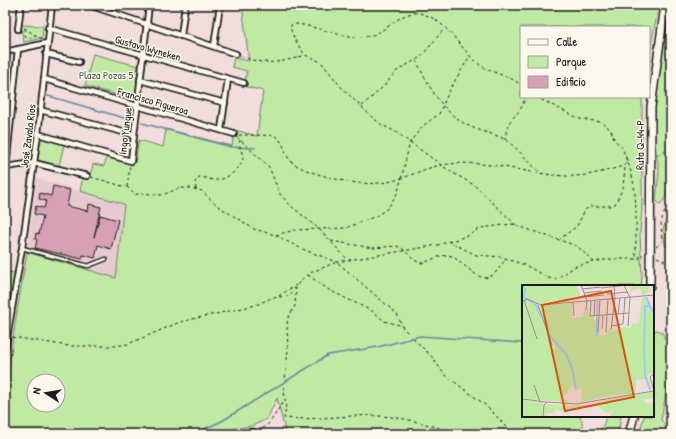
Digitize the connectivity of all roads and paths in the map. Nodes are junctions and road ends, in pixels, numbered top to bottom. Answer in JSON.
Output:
{"nodes":[{"id":1,"x":20,"y":5,"type":"edge"},
{"id":2,"x":52,"y":5,"type":"edge"},
{"id":3,"x":89,"y":5,"type":"edge"},
{"id":4,"x":149,"y":5,"type":"edge"},
{"id":5,"x":185,"y":5,"type":"edge"},
{"id":6,"x":220,"y":5,"type":"edge"},
{"id":7,"x":665,"y":5,"type":"edge"},
{"id":8,"x":146,"y":25,"type":"junction"},
{"id":9,"x":18,"y":27,"type":"joint"},
{"id":10,"x":48,"y":28,"type":"junction"},
{"id":11,"x":445,"y":28,"type":"junction"},
{"id":12,"x":26,"y":29,"type":"junction"},
{"id":13,"x":36,"y":35,"type":"junction"},
{"id":14,"x":181,"y":36,"type":"junction"},
{"id":15,"x":46,"y":43,"type":"junction"},
{"id":16,"x":214,"y":46,"type":"junction"},
{"id":17,"x":18,"y":49,"type":"junction"},
{"id":18,"x":5,"y":52,"type":"edge"},
{"id":19,"x":46,"y":54,"type":"junction"},
{"id":20,"x":236,"y":54,"type":"joint"},
{"id":21,"x":305,"y":54,"type":"junction"},
{"id":22,"x":471,"y":55,"type":"junction"},
{"id":23,"x":142,"y":56,"type":"junction"},
{"id":24,"x":416,"y":60,"type":"junction"},
{"id":25,"x":78,"y":62,"type":"dead end"},
{"id":26,"x":44,"y":79,"type":"junction"},
{"id":27,"x":228,"y":79,"type":"junction"},
{"id":28,"x":140,"y":80,"type":"junction"},
{"id":29,"x":244,"y":83,"type":"dead end"},
{"id":30,"x":520,"y":84,"type":"edge"},
{"id":31,"x":525,"y":98,"type":"edge"},
{"id":32,"x":538,"y":98,"type":"edge"},
{"id":33,"x":224,"y":104,"type":"junction"},
{"id":34,"x":138,"y":105,"type":"junction"},
{"id":35,"x":443,"y":105,"type":"junction"},
{"id":36,"x":362,"y":107,"type":"junction"},
{"id":37,"x":40,"y":110,"type":"junction"},
{"id":38,"x":221,"y":130,"type":"junction"},
{"id":39,"x":38,"y":134,"type":"junction"},
{"id":40,"x":234,"y":134,"type":"junction"},
{"id":41,"x":134,"y":135,"type":"junction"},
{"id":42,"x":240,"y":140,"type":"junction"},
{"id":43,"x":505,"y":140,"type":"junction"},
{"id":44,"x":410,"y":142,"type":"junction"},
{"id":45,"x":671,"y":146,"type":"edge"},
{"id":46,"x":651,"y":156,"type":"junction"},
{"id":47,"x":626,"y":157,"type":"junction"},
{"id":48,"x":131,"y":161,"type":"junction"},
{"id":49,"x":34,"y":163,"type":"junction"},
{"id":50,"x":442,"y":165,"type":"junction"},
{"id":51,"x":626,"y":165,"type":"junction"},
{"id":52,"x":5,"y":167,"type":"edge"},
{"id":53,"x":541,"y":173,"type":"junction"},
{"id":54,"x":87,"y":176,"type":"joint"},
{"id":55,"x":403,"y":177,"type":"junction"},
{"id":56,"x":127,"y":187,"type":"junction"},
{"id":57,"x":197,"y":190,"type":"junction"},
{"id":58,"x":671,"y":194,"type":"edge"},
{"id":59,"x":516,"y":225,"type":"junction"},
{"id":60,"x":319,"y":229,"type":"junction"},
{"id":61,"x":275,"y":235,"type":"junction"},
{"id":62,"x":560,"y":240,"type":"junction"},
{"id":63,"x":448,"y":241,"type":"junction"},
{"id":64,"x":331,"y":242,"type":"junction"},
{"id":65,"x":22,"y":248,"type":"junction"},
{"id":66,"x":404,"y":250,"type":"junction"},
{"id":67,"x":650,"y":252,"type":"junction"},
{"id":68,"x":506,"y":258,"type":"junction"},
{"id":69,"x":636,"y":259,"type":"junction"},
{"id":70,"x":106,"y":260,"type":"dead end"},
{"id":71,"x":347,"y":260,"type":"junction"},
{"id":72,"x":337,"y":262,"type":"junction"},
{"id":73,"x":594,"y":262,"type":"junction"},
{"id":74,"x":671,"y":264,"type":"edge"},
{"id":75,"x":308,"y":274,"type":"junction"},
{"id":76,"x":296,"y":285,"type":"junction"},
{"id":77,"x":650,"y":285,"type":"edge"},
{"id":78,"x":278,"y":297,"type":"junction"},
{"id":79,"x":402,"y":326,"type":"junction"},
{"id":80,"x":7,"y":338,"type":"junction"},
{"id":81,"x":5,"y":350,"type":"edge"},
{"id":82,"x":284,"y":401,"type":"junction"},
{"id":83,"x":634,"y":417,"type":"edge"},
{"id":84,"x":253,"y":432,"type":"joint"},
{"id":85,"x":237,"y":434,"type":"edge"},
{"id":86,"x":459,"y":434,"type":"edge"},
{"id":87,"x":514,"y":434,"type":"edge"},
{"id":88,"x":629,"y":434,"type":"edge"}],
"edges":[{"from":1,"to":9,"type":"street"},
{"from":2,"to":10,"type":"street","name":"José Zavala Ríos"},
{"from":3,"to":8,"type":"street"},
{"from":4,"to":8,"type":"street","name":"Ingo Yungue"},
{"from":5,"to":14,"type":"street"},
{"from":6,"to":16,"type":"street"},
{"from":7,"to":46,"type":"street","name":"Ruta Q-44-P"},
{"from":8,"to":14,"type":"street"},
{"from":8,"to":23,"type":"street","name":"Ingo Yungue"},
{"from":9,"to":12,"type":"path"},
{"from":10,"to":15,"type":"street","name":"José Zavala Ríos"},
{"from":10,"to":23,"type":"street","name":"Gustavo Wyneken"},
{"from":11,"to":21,"type":"path"},
{"from":11,"to":22,"type":"path"},
{"from":11,"to":24,"type":"path"},
{"from":12,"to":13,"type":"path"},
{"from":12,"to":13,"type":"path"},
{"from":13,"to":15,"type":"path"},
{"from":14,"to":16,"type":"street"},
{"from":15,"to":17,"type":"street"},
{"from":15,"to":19,"type":"street","name":"José Zavala Ríos"},
{"from":16,"to":20,"type":"street"},
{"from":17,"to":18,"type":"street"},
{"from":17,"to":52,"type":"street"},
{"from":19,"to":25,"type":"street"},
{"from":19,"to":26,"type":"street","name":"José Zavala Ríos"},
{"from":20,"to":21,"type":"path"},
{"from":21,"to":36,"type":"path"},
{"from":22,"to":30,"type":"path"},
{"from":22,"to":35,"type":"path"},
{"from":23,"to":27,"type":"street","name":"Gustavo Wyneken"},
{"from":23,"to":28,"type":"street","name":"Ingo Yungue"},
{"from":24,"to":35,"type":"path"},
{"from":24,"to":36,"type":"path"},
{"from":26,"to":34,"type":"street","name":"Francisco Figueroa"},
{"from":26,"to":37,"type":"street","name":"José Zavala Ríos"},
{"from":27,"to":29,"type":"street","name":"Gustavo Wyneken"},
{"from":27,"to":33,"type":"street"},
{"from":28,"to":33,"type":"street"},
{"from":28,"to":34,"type":"street","name":"Ingo Yungue"},
{"from":31,"to":43,"type":"path"},
{"from":32,"to":47,"type":"path"},
{"from":33,"to":38,"type":"street"},
{"from":34,"to":38,"type":"street","name":"Francisco Figueroa"},
{"from":34,"to":41,"type":"street","name":"Ingo Yungue"},
{"from":35,"to":43,"type":"path"},
{"from":35,"to":44,"type":"path"},
{"from":36,"to":44,"type":"path"},
{"from":37,"to":39,"type":"street","name":"José Zavala Ríos"},
{"from":37,"to":41,"type":"street"},
{"from":38,"to":40,"type":"street","name":"Francisco Figueroa"},
{"from":39,"to":48,"type":"street"},
{"from":39,"to":49,"type":"street","name":"José Zavala Ríos"},
{"from":40,"to":42,"type":"path"},
{"from":40,"to":55,"type":"path"},
{"from":41,"to":48,"type":"street","name":"Ingo Yungue"},
{"from":42,"to":57,"type":"path"},
{"from":42,"to":60,"type":"path"},
{"from":43,"to":53,"type":"path"},
{"from":44,"to":50,"type":"path"},
{"from":44,"to":55,"type":"path"},
{"from":45,"to":46,"type":"path"},
{"from":46,"to":67,"type":"street","name":"Ruta Q-44-P"},
{"from":47,"to":51,"type":"path"},
{"from":47,"to":69,"type":"path"},
{"from":48,"to":56,"type":"path","name":"Ingo Yungue"},
{"from":49,"to":52,"type":"street"},
{"from":49,"to":54,"type":"street"},
{"from":49,"to":65,"type":"street","name":"José Zavala Ríos"},
{"from":50,"to":53,"type":"path"},
{"from":50,"to":55,"type":"path"},
{"from":50,"to":59,"type":"path"},
{"from":51,"to":53,"type":"path"},
{"from":51,"to":62,"type":"path"},
{"from":54,"to":56,"type":"path"},
{"from":55,"to":60,"type":"path"},
{"from":56,"to":57,"type":"path"},
{"from":57,"to":61,"type":"path"},
{"from":58,"to":67,"type":"path"},
{"from":59,"to":62,"type":"path"},
{"from":59,"to":63,"type":"path"},
{"from":60,"to":61,"type":"path"},
{"from":60,"to":64,"type":"path"},
{"from":61,"to":72,"type":"path"},
{"from":62,"to":73,"type":"path"},
{"from":63,"to":66,"type":"path"},
{"from":63,"to":68,"type":"path"},
{"from":64,"to":66,"type":"path"},
{"from":64,"to":71,"type":"path"},
{"from":65,"to":70,"type":"lane"},
{"from":65,"to":80,"type":"street","name":"José Zavala Ríos"},
{"from":66,"to":68,"type":"path"},
{"from":66,"to":71,"type":"path"},
{"from":67,"to":69,"type":"path"},
{"from":67,"to":74,"type":"path"},
{"from":67,"to":77,"type":"street","name":"Ruta Q-44-P"},
{"from":68,"to":73,"type":"path"},
{"from":69,"to":73,"type":"path"},
{"from":71,"to":72,"type":"path"},
{"from":72,"to":75,"type":"path"},
{"from":72,"to":79,"type":"path"},
{"from":75,"to":76,"type":"path"},
{"from":75,"to":79,"type":"path"},
{"from":76,"to":78,"type":"path"},
{"from":76,"to":78,"type":"path"},
{"from":76,"to":82,"type":"path"},
{"from":78,"to":80,"type":"path"},
{"from":79,"to":87,"type":"path"},
{"from":80,"to":81,"type":"street","name":"José Zavala Ríos"},
{"from":82,"to":84,"type":"path"},
{"from":82,"to":86,"type":"path"},
{"from":83,"to":88,"type":"street"},
{"from":84,"to":85,"type":"street"}]}
